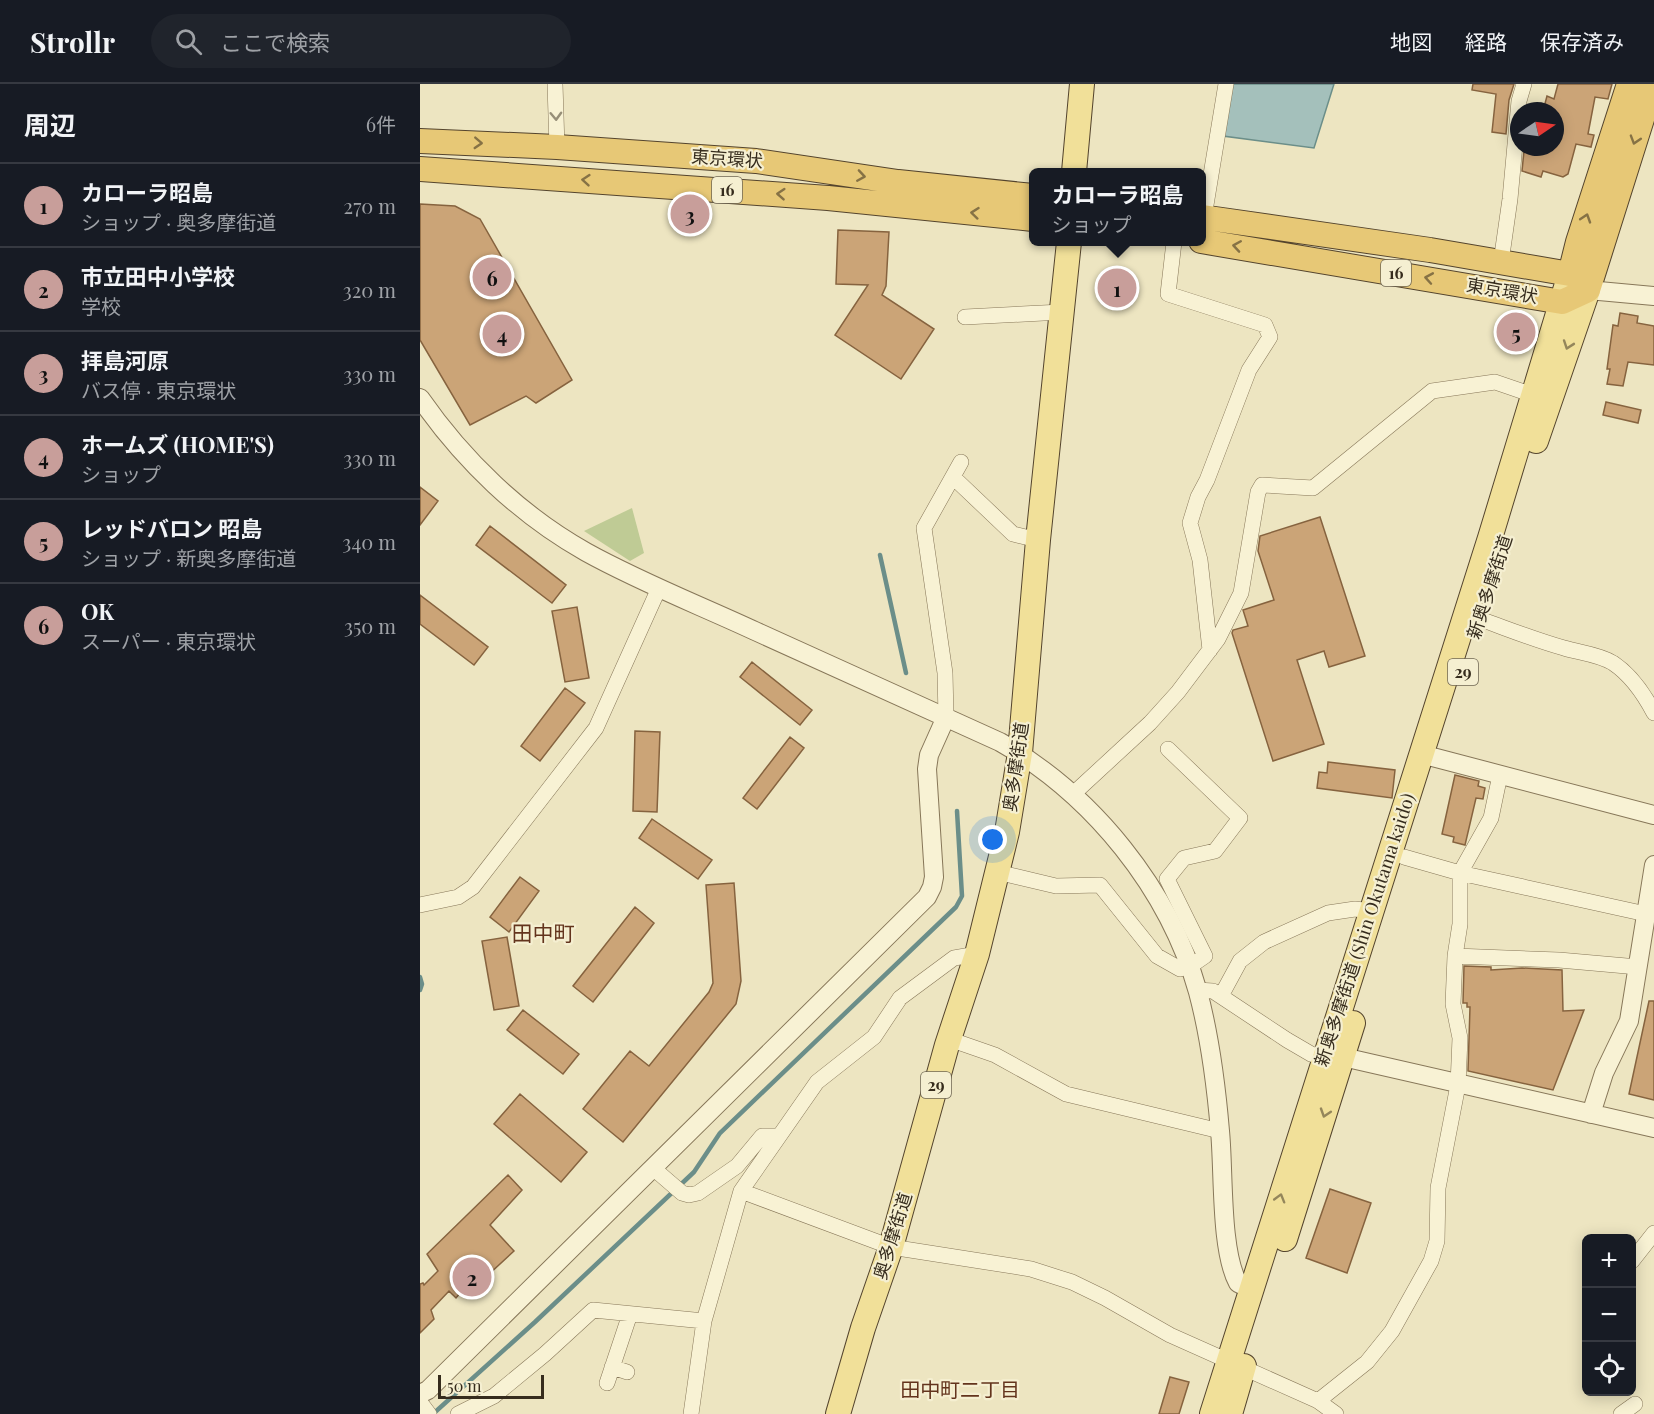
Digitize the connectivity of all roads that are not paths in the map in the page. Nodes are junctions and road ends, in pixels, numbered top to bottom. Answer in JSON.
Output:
{"nodes":[{"id":1,"x":555,"y":84,"type":"edge"},
{"id":2,"x":1082,"y":84,"type":"edge"},
{"id":3,"x":1226,"y":84,"type":"edge"},
{"id":4,"x":1524,"y":84,"type":"edge"},
{"id":5,"x":1629,"y":84,"type":"edge"},
{"id":6,"x":1653,"y":84,"type":"edge"},
{"id":7,"x":420,"y":141,"type":"edge"},
{"id":8,"x":557,"y":147,"type":"junction"},
{"id":9,"x":1074,"y":168,"type":"edge"},
{"id":10,"x":420,"y":169,"type":"edge"},
{"id":11,"x":1206,"y":195,"type":"edge"},
{"id":12,"x":1029,"y":196,"type":"edge"},
{"id":13,"x":1206,"y":218,"type":"edge"},
{"id":14,"x":1029,"y":219,"type":"edge"},
{"id":15,"x":1206,"y":242,"type":"edge"},
{"id":16,"x":1069,"y":246,"type":"edge"},
{"id":17,"x":1174,"y":246,"type":"edge"},
{"id":18,"x":1501,"y":262,"type":"junction"},
{"id":19,"x":1570,"y":274,"type":"junction"},
{"id":20,"x":1588,"y":290,"type":"junction"},
{"id":21,"x":1654,"y":296,"type":"edge"},
{"id":22,"x":1562,"y":302,"type":"junction"},
{"id":23,"x":1062,"y":312,"type":"junction"},
{"id":24,"x":965,"y":317,"type":"dead end"},
{"id":25,"x":1533,"y":395,"type":"junction"},
{"id":26,"x":420,"y":398,"type":"edge"},
{"id":27,"x":961,"y":462,"type":"dead end"},
{"id":28,"x":953,"y":477,"type":"junction"},
{"id":29,"x":1038,"y":540,"type":"junction"},
{"id":30,"x":659,"y":588,"type":"junction"},
{"id":31,"x":1480,"y":619,"type":"junction"},
{"id":32,"x":1210,"y":650,"type":"junction"},
{"id":33,"x":1654,"y":713,"type":"edge"},
{"id":34,"x":946,"y":717,"type":"junction"},
{"id":35,"x":1168,"y":749,"type":"dead end"},
{"id":36,"x":1020,"y":753,"type":"junction"},
{"id":37,"x":1428,"y":756,"type":"junction"},
{"id":38,"x":1500,"y":775,"type":"junction"},
{"id":39,"x":1072,"y":795,"type":"junction"},
{"id":40,"x":1654,"y":815,"type":"edge"},
{"id":41,"x":1404,"y":857,"type":"junction"},
{"id":42,"x":1654,"y":865,"type":"edge"},
{"id":43,"x":997,"y":872,"type":"junction"},
{"id":44,"x":1460,"y":873,"type":"junction"},
{"id":45,"x":420,"y":905,"type":"edge"},
{"id":46,"x":1371,"y":911,"type":"junction"},
{"id":47,"x":1646,"y":914,"type":"junction"},
{"id":48,"x":977,"y":954,"type":"junction"},
{"id":49,"x":1455,"y":956,"type":"junction"},
{"id":50,"x":1189,"y":967,"type":"junction"},
{"id":51,"x":1638,"y":967,"type":"junction"},
{"id":52,"x":1197,"y":990,"type":"junction"},
{"id":53,"x":1221,"y":996,"type":"junction"},
{"id":54,"x":949,"y":1039,"type":"junction"},
{"id":55,"x":1334,"y":1058,"type":"junction"},
{"id":56,"x":1458,"y":1085,"type":"junction"},
{"id":57,"x":1591,"y":1114,"type":"junction"},
{"id":58,"x":1654,"y":1128,"type":"edge"},
{"id":59,"x":1220,"y":1131,"type":"junction"},
{"id":60,"x":779,"y":1136,"type":"junction"},
{"id":61,"x":653,"y":1168,"type":"junction"},
{"id":62,"x":741,"y":1191,"type":"junction"},
{"id":63,"x":1654,"y":1233,"type":"edge"},
{"id":64,"x":891,"y":1247,"type":"junction"},
{"id":65,"x":1636,"y":1256,"type":"edge"},
{"id":66,"x":1252,"y":1290,"type":"junction"},
{"id":67,"x":630,"y":1314,"type":"junction"},
{"id":68,"x":704,"y":1321,"type":"junction"},
{"id":69,"x":1237,"y":1365,"type":"junction"},
{"id":70,"x":612,"y":1367,"type":"junction"},
{"id":71,"x":627,"y":1372,"type":"dead end"},
{"id":72,"x":607,"y":1383,"type":"dead end"},
{"id":73,"x":420,"y":1394,"type":"edge"},
{"id":74,"x":1318,"y":1401,"type":"junction"},
{"id":75,"x":1635,"y":1404,"type":"dead end"},
{"id":76,"x":458,"y":1414,"type":"edge"},
{"id":77,"x":691,"y":1414,"type":"edge"},
{"id":78,"x":838,"y":1414,"type":"edge"},
{"id":79,"x":1212,"y":1414,"type":"edge"},
{"id":80,"x":1230,"y":1414,"type":"edge"},
{"id":81,"x":1336,"y":1414,"type":"edge"},
{"id":82,"x":1621,"y":1414,"type":"edge"}],
"edges":[{"from":1,"to":8,"type":"street","one_way":true},
{"from":2,"to":9,"type":"main road"},
{"from":3,"to":11,"type":"street"},
{"from":4,"to":18,"type":"street"},
{"from":19,"to":5,"type":"highway","one_way":true},
{"from":6,"to":20,"type":"highway","one_way":true},
{"from":7,"to":8,"type":"highway","name":"東京環状","number":"16","one_way":true},
{"from":8,"to":12,"type":"highway","name":"東京環状","number":"16","one_way":true},
{"from":14,"to":10,"type":"highway","name":"東京環状","number":"16","one_way":true},
{"from":13,"to":18,"type":"highway","name":"東京環状","number":"16"},
{"from":22,"to":15,"type":"highway","name":"東京環状","number":"16","one_way":true},
{"from":16,"to":23,"type":"main road","name":"奥多摩街道","number":"29"},
{"from":17,"to":32,"type":"street"},
{"from":18,"to":19,"type":"highway","name":"東京環状","number":"16"},
{"from":19,"to":20,"type":"highway"},
{"from":19,"to":22,"type":"main road","number":"29"},
{"from":20,"to":21,"type":"street"},
{"from":20,"to":22,"type":"highway","name":"東京環状"},
{"from":20,"to":31,"type":"main road","name":"新奥多摩街道","number":"29","one_way":true},
{"from":22,"to":25,"type":"main road","number":"29"},
{"from":23,"to":24,"type":"street"},
{"from":23,"to":29,"type":"main road","name":"奥多摩街道","number":"29"},
{"from":25,"to":32,"type":"street"},
{"from":25,"to":37,"type":"main road","name":"新奥多摩街道 (Shin Okutama kaido)","number":"29"},
{"from":26,"to":30,"type":"street"},
{"from":27,"to":28,"type":"street"},
{"from":28,"to":29,"type":"street"},
{"from":28,"to":34,"type":"street"},
{"from":29,"to":36,"type":"main road","name":"奥多摩街道","number":"29"},
{"from":30,"to":34,"type":"street"},
{"from":30,"to":45,"type":"street"},
{"from":31,"to":33,"type":"street"},
{"from":31,"to":37,"type":"main road","name":"新奥多摩街道","number":"29"},
{"from":32,"to":39,"type":"street"},
{"from":34,"to":36,"type":"street"},
{"from":34,"to":61,"type":"street"},
{"from":35,"to":50,"type":"street"},
{"from":36,"to":39,"type":"street"},
{"from":36,"to":43,"type":"main road","name":"奥多摩街道","number":"29"},
{"from":37,"to":38,"type":"street"},
{"from":37,"to":41,"type":"main road","name":"新奥多摩街道","number":"29"},
{"from":37,"to":46,"type":"main road","name":"新奥多摩街道 (Shin Okutama kaido)","number":"29"},
{"from":38,"to":40,"type":"street"},
{"from":38,"to":44,"type":"street"},
{"from":39,"to":50,"type":"street"},
{"from":41,"to":44,"type":"street"},
{"from":41,"to":55,"type":"main road","name":"新奥多摩街道","number":"29"},
{"from":42,"to":47,"type":"street"},
{"from":43,"to":48,"type":"main road","name":"奥多摩街道","number":"29"},
{"from":43,"to":50,"type":"street"},
{"from":44,"to":47,"type":"street"},
{"from":44,"to":49,"type":"street"},
{"from":46,"to":53,"type":"street"},
{"from":46,"to":55,"type":"main road","name":"新奥多摩街道 (Shin Okutama kaido)","number":"29"},
{"from":47,"to":51,"type":"street"},
{"from":48,"to":54,"type":"main road","name":"奥多摩街道","number":"29"},
{"from":48,"to":60,"type":"street"},
{"from":49,"to":51,"type":"street"},
{"from":49,"to":56,"type":"street"},
{"from":50,"to":52,"type":"street"},
{"from":51,"to":57,"type":"street"},
{"from":52,"to":53,"type":"street"},
{"from":52,"to":59,"type":"street"},
{"from":53,"to":55,"type":"street"},
{"from":54,"to":59,"type":"street"},
{"from":54,"to":64,"type":"main road","name":"奥多摩街道","number":"29"},
{"from":55,"to":56,"type":"street"},
{"from":66,"to":55,"type":"main road","name":"新奥多摩街道 (Shin Okutama kaido)","number":"29","one_way":true},
{"from":55,"to":69,"type":"main road","name":"新奥多摩街道 (Shin Okutama kaido)","number":"29","one_way":true},
{"from":56,"to":57,"type":"street"},
{"from":56,"to":74,"type":"street"},
{"from":57,"to":58,"type":"street"},
{"from":59,"to":66,"type":"street"},
{"from":60,"to":61,"type":"street"},
{"from":60,"to":62,"type":"street"},
{"from":61,"to":73,"type":"street"},
{"from":62,"to":64,"type":"street"},
{"from":62,"to":68,"type":"street"},
{"from":63,"to":65,"type":"street"},
{"from":64,"to":69,"type":"street"},
{"from":64,"to":78,"type":"main road","name":"奥多摩街道","number":"29"},
{"from":66,"to":69,"type":"main road","name":"新奥多摩街道 (Shin Okutama kaido)","number":"29"},
{"from":67,"to":68,"type":"street"},
{"from":67,"to":70,"type":"street"},
{"from":67,"to":76,"type":"street"},
{"from":68,"to":77,"type":"street"},
{"from":69,"to":74,"type":"street"},
{"from":69,"to":79,"type":"main road","name":"新奥多摩街道 (Shin Okutama kaido)","number":"29"},
{"from":69,"to":80,"type":"main road","name":"新奥多摩街道 (Shin Okutama kaido)","number":"29"},
{"from":70,"to":71,"type":"street"},
{"from":70,"to":72,"type":"street"},
{"from":74,"to":81,"type":"street"},
{"from":75,"to":82,"type":"street"}]}
